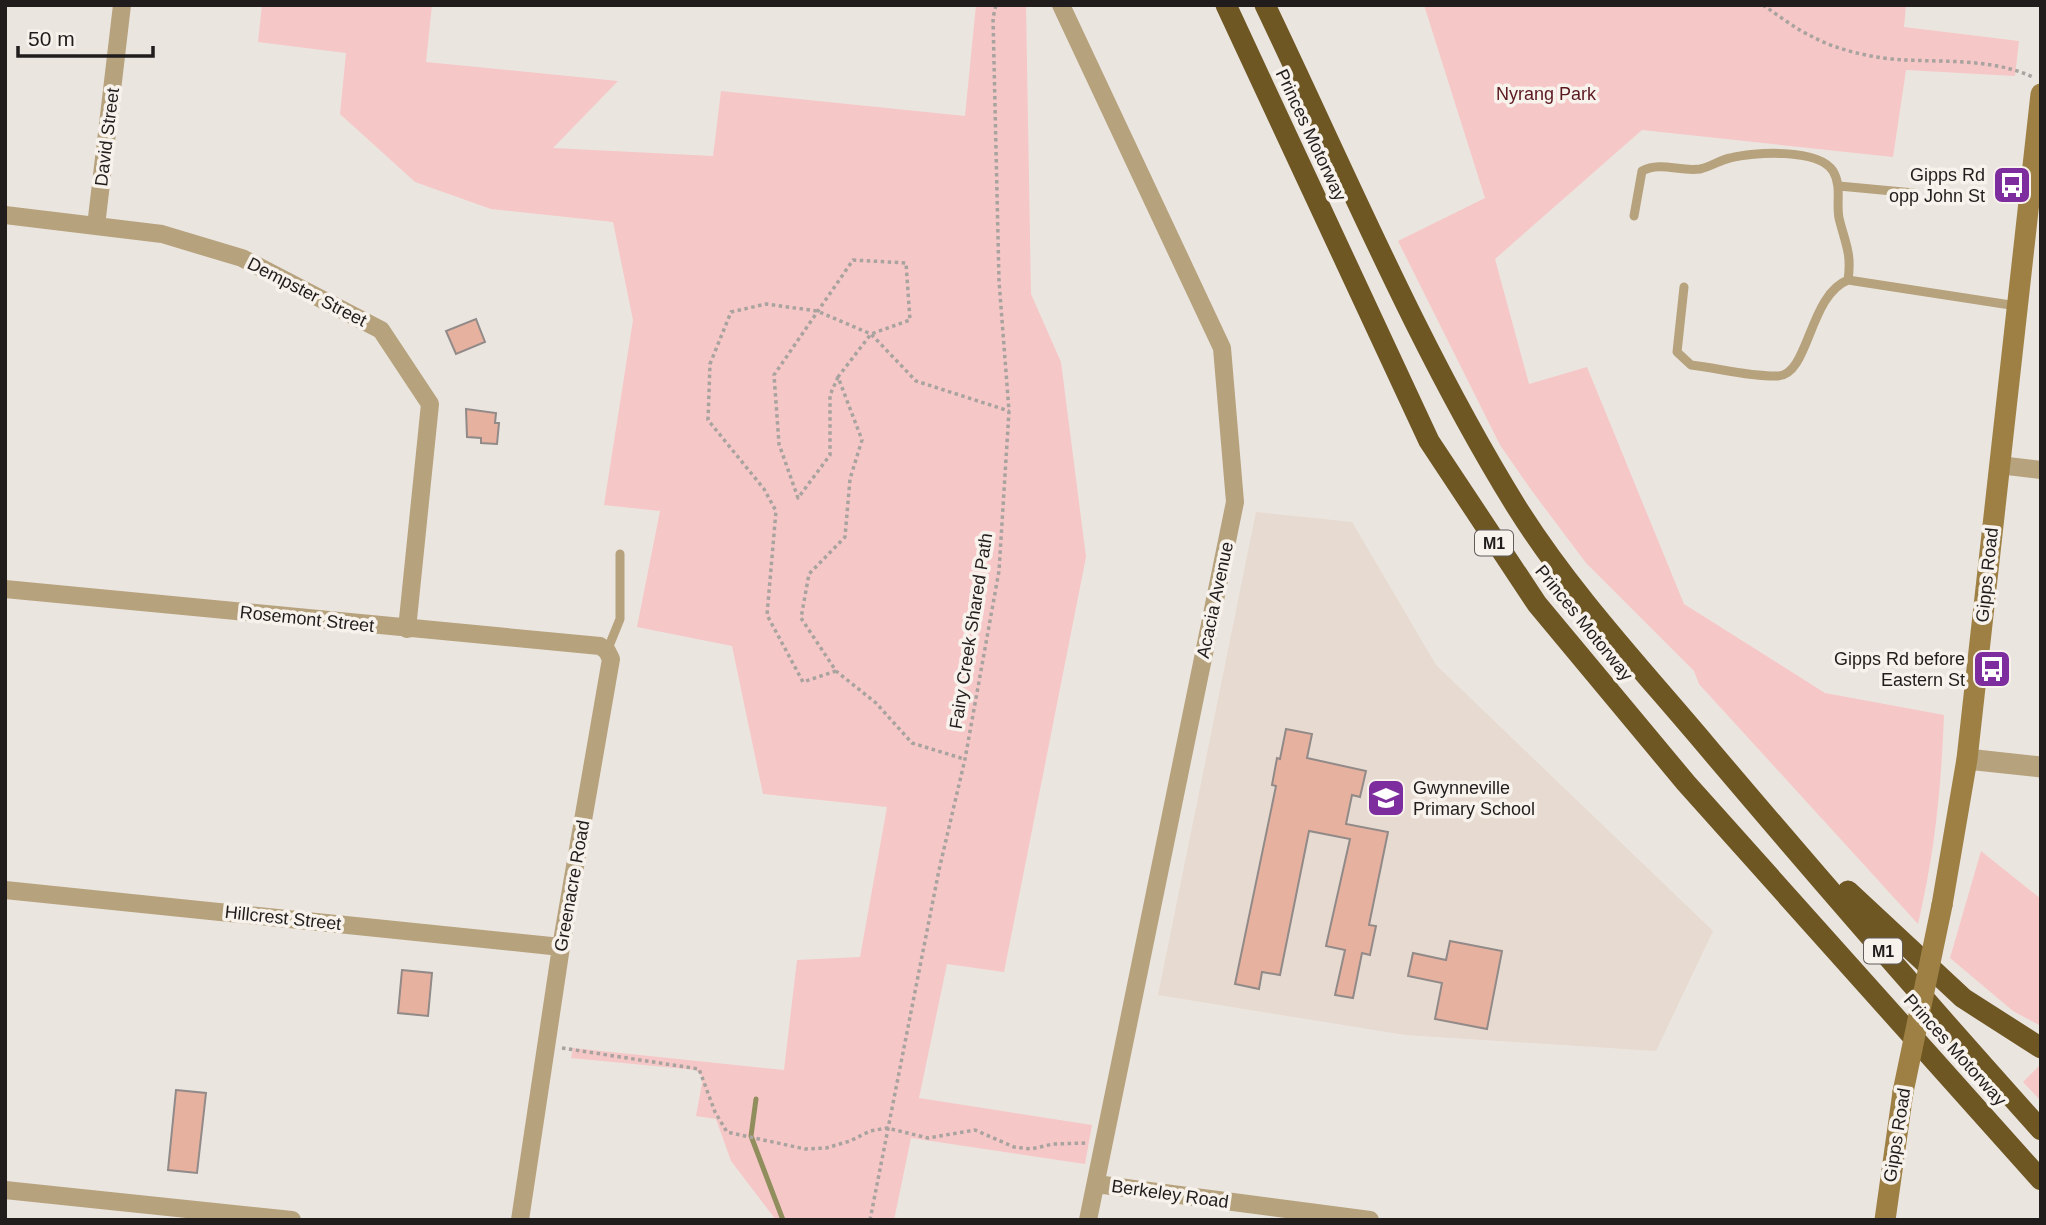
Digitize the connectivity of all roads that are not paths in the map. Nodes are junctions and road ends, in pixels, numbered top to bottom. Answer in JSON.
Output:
{"nodes":[{"id":1,"x":122,"y":5,"type":"edge"},
{"id":2,"x":1061,"y":5,"type":"edge"},
{"id":3,"x":1226,"y":5,"type":"edge"},
{"id":4,"x":1265,"y":5,"type":"edge"},
{"id":5,"x":2041,"y":94,"type":"edge"},
{"id":6,"x":2039,"y":138,"type":"edge"},
{"id":7,"x":1839,"y":186,"type":"junction"},
{"id":8,"x":1914,"y":193,"type":"dead end"},
{"id":9,"x":5,"y":215,"type":"edge"},
{"id":10,"x":1634,"y":216,"type":"dead end"},
{"id":11,"x":96,"y":226,"type":"junction"},
{"id":12,"x":1848,"y":281,"type":"junction"},
{"id":13,"x":1684,"y":287,"type":"dead end"},
{"id":14,"x":2017,"y":306,"type":"junction"},
{"id":15,"x":1999,"y":465,"type":"junction"},
{"id":16,"x":2041,"y":470,"type":"edge"},
{"id":17,"x":620,"y":554,"type":"dead end"},
{"id":18,"x":5,"y":589,"type":"edge"},
{"id":19,"x":407,"y":629,"type":"junction"},
{"id":20,"x":607,"y":651,"type":"junction"},
{"id":21,"x":1967,"y":759,"type":"junction"},
{"id":22,"x":2041,"y":767,"type":"edge"},
{"id":23,"x":1728,"y":771,"type":"junction"},
{"id":24,"x":5,"y":890,"type":"edge"},
{"id":25,"x":561,"y":947,"type":"junction"},
{"id":26,"x":2041,"y":1048,"type":"edge"},
{"id":27,"x":2041,"y":1130,"type":"edge"},
{"id":28,"x":2041,"y":1180,"type":"edge"},
{"id":29,"x":1096,"y":1184,"type":"junction"},
{"id":30,"x":5,"y":1190,"type":"edge"},
{"id":31,"x":292,"y":1220,"type":"edge"},
{"id":32,"x":520,"y":1220,"type":"edge"},
{"id":33,"x":1088,"y":1220,"type":"edge"},
{"id":34,"x":1370,"y":1220,"type":"edge"},
{"id":35,"x":1885,"y":1220,"type":"edge"}],
"edges":[{"from":1,"to":11,"type":"street","name":"David Street"},
{"from":2,"to":29,"type":"street","name":"Acacia Avenue"},
{"from":3,"to":28,"type":"highway","name":"Princes Motorway","number":"M1"},
{"from":4,"to":23,"type":"highway","name":"Princes Motorway","number":"M1"},
{"from":5,"to":6,"type":"main road","name":"Gipps Road"},
{"from":6,"to":14,"type":"main road","name":"Gipps Road"},
{"from":7,"to":8,"type":"lane"},
{"from":7,"to":10,"type":"lane"},
{"from":7,"to":12,"type":"lane"},
{"from":9,"to":11,"type":"street","name":"Dempster Street"},
{"from":11,"to":19,"type":"street","name":"Dempster Street"},
{"from":12,"to":13,"type":"lane"},
{"from":12,"to":14,"type":"lane"},
{"from":14,"to":15,"type":"main road","name":"Gipps Road"},
{"from":15,"to":16,"type":"street"},
{"from":15,"to":21,"type":"main road","name":"Gipps Road"},
{"from":17,"to":20,"type":"lane","name":"Greenacre Road"},
{"from":18,"to":19,"type":"street","name":"Rosemont Street"},
{"from":19,"to":20,"type":"street","name":"Rosemont Street"},
{"from":20,"to":25,"type":"street","name":"Greenacre Road"},
{"from":21,"to":22,"type":"street"},
{"from":21,"to":35,"type":"main road","name":"Gipps Road","bridge":true},
{"from":23,"to":26,"type":"highway"},
{"from":23,"to":27,"type":"highway","name":"Princes Motorway","number":"M1"},
{"from":24,"to":25,"type":"street","name":"Hillcrest Street"},
{"from":25,"to":32,"type":"street","name":"Greenacre Road"},
{"from":29,"to":33,"type":"street","name":"Acacia Avenue"},
{"from":29,"to":34,"type":"street","name":"Berkeley Road"},
{"from":30,"to":31,"type":"street"}]}
